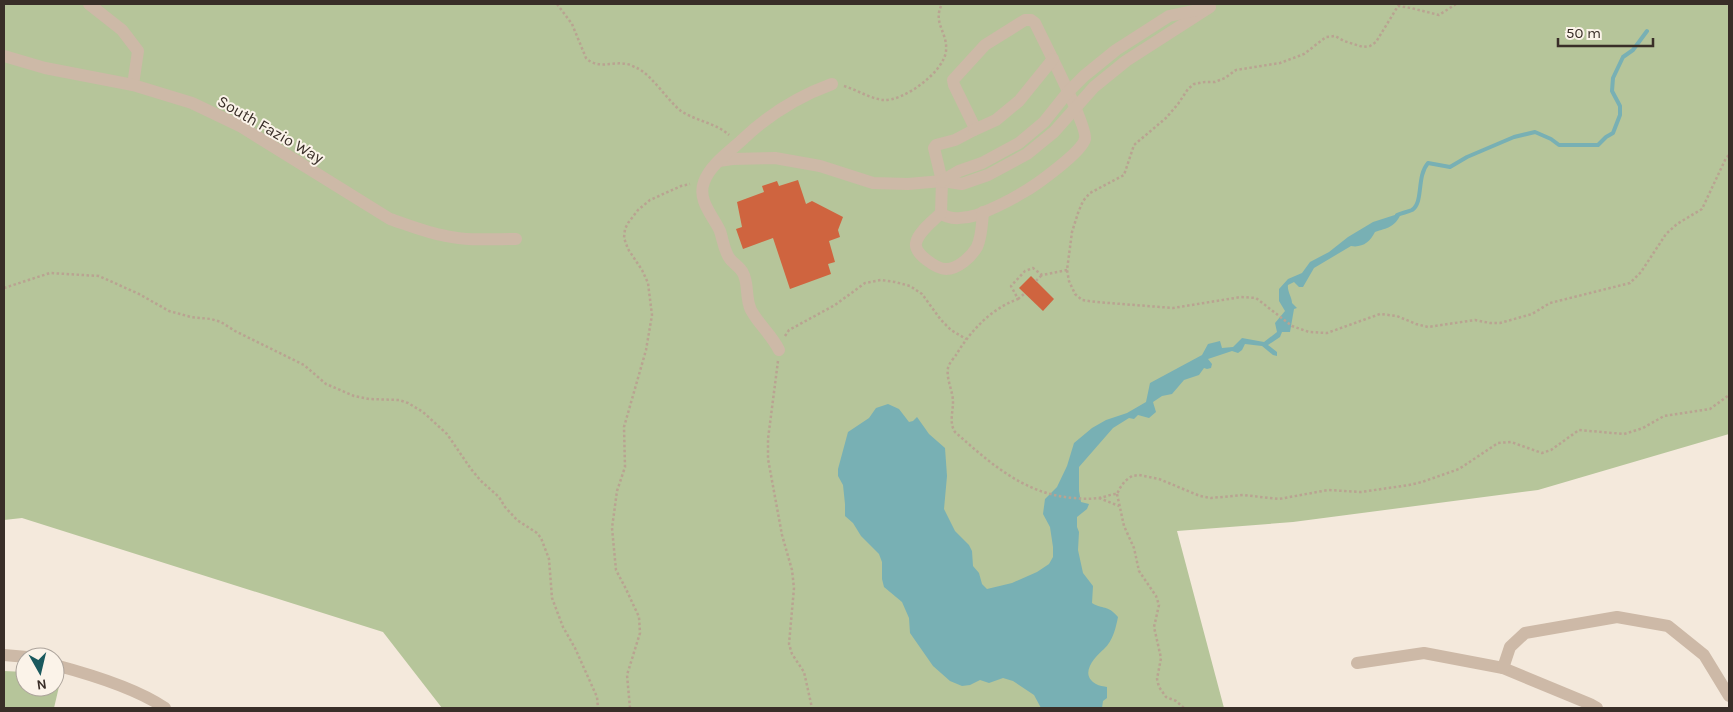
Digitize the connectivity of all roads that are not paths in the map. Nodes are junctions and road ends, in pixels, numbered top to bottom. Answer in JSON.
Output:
{"nodes":[{"id":1,"x":90,"y":4,"type":"edge"},
{"id":2,"x":1214,"y":5,"type":"edge"},
{"id":3,"x":4,"y":56,"type":"edge"},
{"id":4,"x":1052,"y":59,"type":"junction"},
{"id":5,"x":832,"y":84,"type":"road end"},
{"id":6,"x":133,"y":85,"type":"junction"},
{"id":7,"x":1068,"y":92,"type":"junction"},
{"id":8,"x":1075,"y":108,"type":"junction"},
{"id":9,"x":974,"y":130,"type":"junction"},
{"id":10,"x":719,"y":162,"type":"junction"},
{"id":11,"x":942,"y":181,"type":"junction"},
{"id":12,"x":982,"y":212,"type":"junction"},
{"id":13,"x":941,"y":213,"type":"junction"},
{"id":14,"x":516,"y":239,"type":"dead end"},
{"id":15,"x":779,"y":350,"type":"road end"},
{"id":16,"x":1357,"y":663,"type":"dead end"},
{"id":17,"x":65,"y":668,"type":"edge"},
{"id":18,"x":1503,"y":668,"type":"junction"},
{"id":19,"x":1729,"y":696,"type":"edge"},
{"id":20,"x":165,"y":708,"type":"edge"},
{"id":21,"x":1597,"y":708,"type":"edge"}],
"edges":[{"from":1,"to":6,"type":"street"},
{"from":2,"to":7,"type":"street"},
{"from":2,"to":8,"type":"street"},
{"from":3,"to":6,"type":"street","name":"South Fazio Way"},
{"from":4,"to":7,"type":"street"},
{"from":4,"to":9,"type":"street"},
{"from":4,"to":9,"type":"street"},
{"from":5,"to":10,"type":"street"},
{"from":6,"to":14,"type":"street","name":"South Fazio Way"},
{"from":7,"to":8,"type":"street"},
{"from":7,"to":11,"type":"street"},
{"from":8,"to":11,"type":"street"},
{"from":8,"to":12,"type":"street"},
{"from":9,"to":11,"type":"street"},
{"from":10,"to":11,"type":"street"},
{"from":10,"to":15,"type":"street"},
{"from":11,"to":13,"type":"street"},
{"from":12,"to":13,"type":"street"},
{"from":12,"to":13,"type":"street"},
{"from":16,"to":18,"type":"street"},
{"from":17,"to":20,"type":"street"},
{"from":18,"to":19,"type":"street"},
{"from":18,"to":21,"type":"street"}]}
